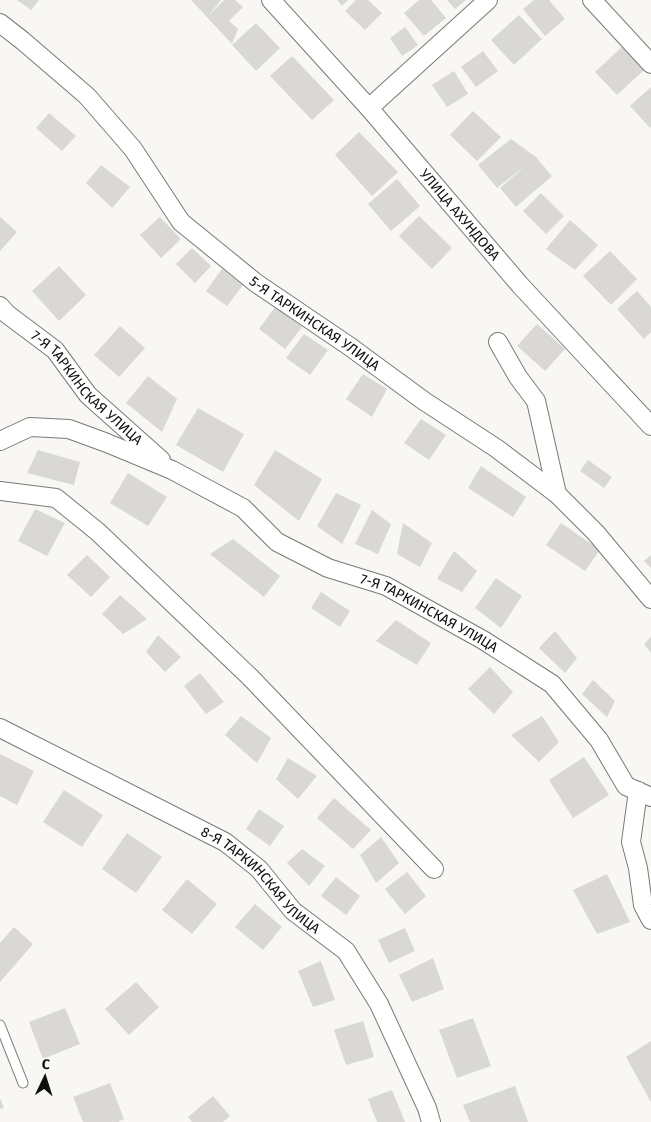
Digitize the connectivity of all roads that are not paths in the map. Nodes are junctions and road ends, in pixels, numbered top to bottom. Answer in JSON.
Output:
{"nodes":[{"id":1,"x":272,"y":0,"type":"edge"},
{"id":2,"x":488,"y":0,"type":"edge"},
{"id":3,"x":592,"y":0,"type":"edge"},
{"id":4,"x":0,"y":23,"type":"edge"},
{"id":5,"x":651,"y":64,"type":"edge"},
{"id":6,"x":369,"y":108,"type":"junction"},
{"id":7,"x":0,"y":306,"type":"edge"},
{"id":8,"x":498,"y":342,"type":"dead end"},
{"id":9,"x":651,"y":426,"type":"edge"},
{"id":10,"x":0,"y":440,"type":"edge"},
{"id":11,"x":172,"y":470,"type":"junction"},
{"id":12,"x":0,"y":491,"type":"edge"},
{"id":13,"x":557,"y":494,"type":"junction"},
{"id":14,"x":651,"y":599,"type":"edge"},
{"id":15,"x":0,"y":728,"type":"edge"},
{"id":16,"x":644,"y":794,"type":"edge"},
{"id":17,"x":434,"y":869,"type":"dead end"},
{"id":18,"x":651,"y":920,"type":"edge"},
{"id":19,"x":0,"y":1025,"type":"edge"},
{"id":20,"x":23,"y":1084,"type":"dead end"},
{"id":21,"x":432,"y":1122,"type":"edge"}],
"edges":[{"from":1,"to":6,"type":"street","name":"УЛИЦА АХУНДОВА"},
{"from":2,"to":6,"type":"street"},
{"from":3,"to":5,"type":"street"},
{"from":4,"to":13,"type":"street","name":"5-Я ТАРКИНСКАЯ УЛИЦА"},
{"from":6,"to":9,"type":"street","name":"УЛИЦА АХУНДОВА"},
{"from":7,"to":11,"type":"street","name":"7-Я ТАРКИНСКАЯ УЛИЦА"},
{"from":8,"to":13,"type":"street"},
{"from":10,"to":11,"type":"street","name":"7-Я ТАРКИНСКАЯ УЛИЦА"},
{"from":11,"to":16,"type":"street","name":"7-Я ТАРКИНСКАЯ УЛИЦА"},
{"from":12,"to":17,"type":"street"},
{"from":13,"to":14,"type":"street","name":"5-Я ТАРКИНСКАЯ УЛИЦА"},
{"from":15,"to":21,"type":"street","name":"8-Я ТАРКИНСКАЯ УЛИЦА"},
{"from":16,"to":18,"type":"street"},
{"from":19,"to":20,"type":"lane"}]}
